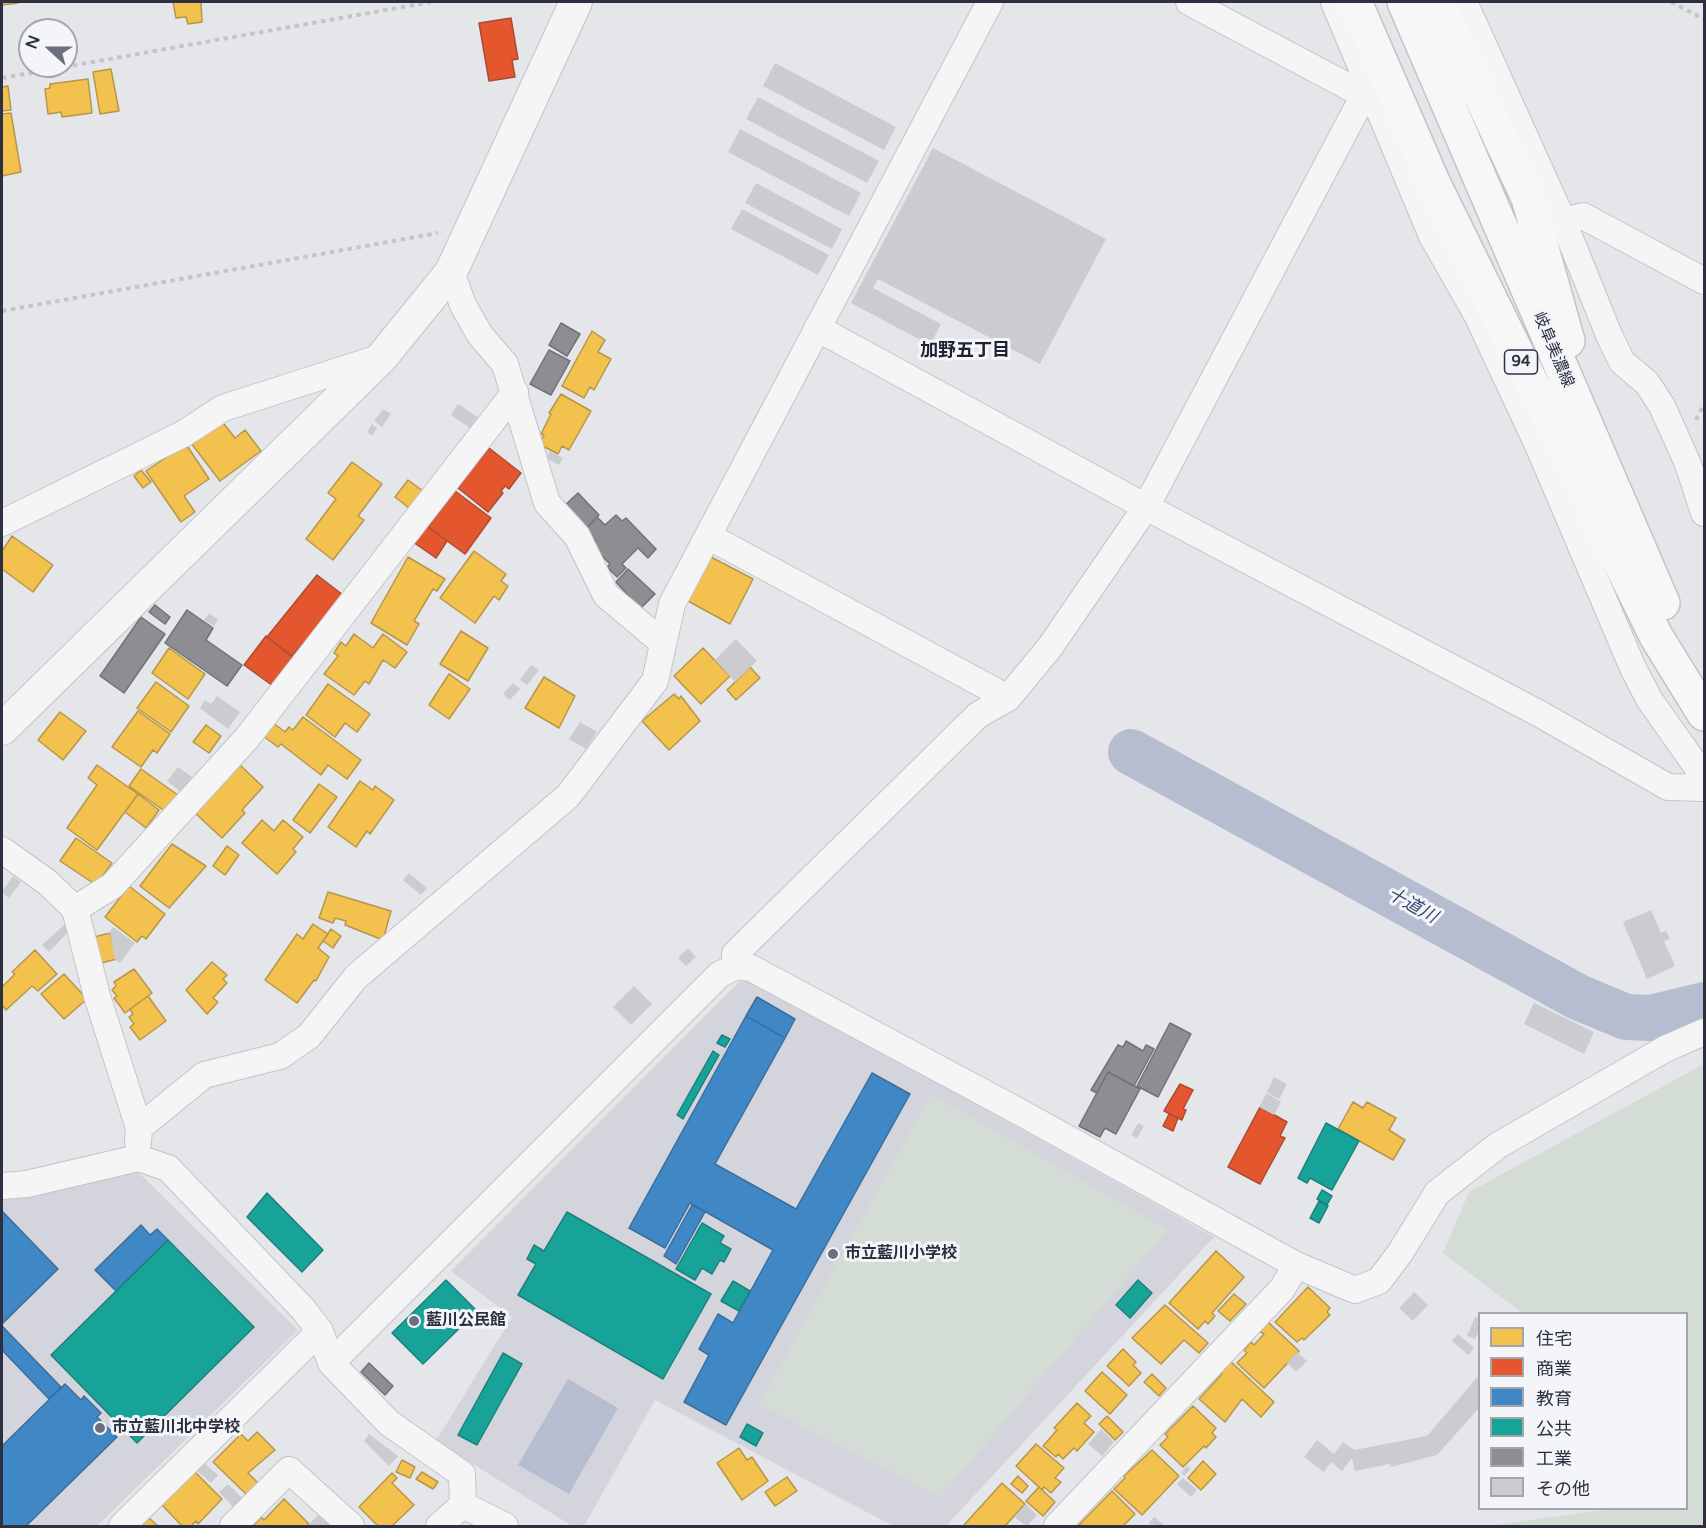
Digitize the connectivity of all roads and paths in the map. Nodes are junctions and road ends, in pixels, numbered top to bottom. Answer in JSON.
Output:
{"nodes":[{"id":1,"x":431,"y":2,"type":"edge"},
{"id":2,"x":576,"y":2,"type":"edge"},
{"id":3,"x":990,"y":2,"type":"edge"},
{"id":4,"x":1189,"y":2,"type":"edge"},
{"id":5,"x":1334,"y":2,"type":"edge"},
{"id":6,"x":1355,"y":2,"type":"edge"},
{"id":7,"x":1404,"y":2,"type":"edge"},
{"id":8,"x":1437,"y":2,"type":"edge"},
{"id":9,"x":1464,"y":2,"type":"edge"},
{"id":10,"x":1671,"y":2,"type":"edge"},
{"id":11,"x":1704,"y":19,"type":"edge"},
{"id":12,"x":2,"y":78,"type":"edge"},
{"id":13,"x":1368,"y":92,"type":"junction"},
{"id":14,"x":1563,"y":221,"type":"junction"},
{"id":15,"x":470,"y":231,"type":"junction"},
{"id":16,"x":451,"y":272,"type":"junction"},
{"id":17,"x":1704,"y":281,"type":"edge"},
{"id":18,"x":2,"y":311,"type":"edge"},
{"id":19,"x":817,"y":328,"type":"junction"},
{"id":20,"x":382,"y":357,"type":"junction"},
{"id":21,"x":515,"y":392,"type":"junction"},
{"id":22,"x":1605,"y":470,"type":"junction"},
{"id":23,"x":1146,"y":507,"type":"junction"},
{"id":24,"x":1704,"y":513,"type":"edge"},
{"id":25,"x":2,"y":523,"type":"edge"},
{"id":26,"x":708,"y":536,"type":"junction"},
{"id":27,"x":663,"y":643,"type":"junction"},
{"id":28,"x":1704,"y":697,"type":"edge"},
{"id":29,"x":1008,"y":698,"type":"junction"},
{"id":30,"x":1704,"y":714,"type":"edge"},
{"id":31,"x":2,"y":729,"type":"edge"},
{"id":32,"x":1704,"y":777,"type":"edge"},
{"id":33,"x":1704,"y":788,"type":"edge"},
{"id":34,"x":2,"y":850,"type":"edge"},
{"id":35,"x":75,"y":909,"type":"junction"},
{"id":36,"x":736,"y":966,"type":"junction"},
{"id":37,"x":1704,"y":1032,"type":"edge"},
{"id":38,"x":139,"y":1128,"type":"junction"},
{"id":39,"x":138,"y":1158,"type":"junction"},
{"id":40,"x":2,"y":1186,"type":"edge"},
{"id":41,"x":1296,"y":1265,"type":"junction"},
{"id":42,"x":320,"y":1331,"type":"junction"},
{"id":43,"x":331,"y":1364,"type":"junction"},
{"id":44,"x":463,"y":1505,"type":"junction"},
{"id":45,"x":122,"y":1527,"type":"edge"},
{"id":46,"x":232,"y":1527,"type":"edge"},
{"id":47,"x":351,"y":1527,"type":"edge"},
{"id":48,"x":439,"y":1527,"type":"edge"},
{"id":49,"x":505,"y":1527,"type":"edge"},
{"id":50,"x":1057,"y":1527,"type":"edge"}],
"edges":[{"from":1,"to":12,"type":"path"},
{"from":2,"to":15,"type":"street"},
{"from":3,"to":19,"type":"street"},
{"from":4,"to":13,"type":"street"},
{"from":5,"to":13,"type":"street"},
{"from":6,"to":30,"type":"main road","number":"94"},
{"from":7,"to":22,"type":"main road","name":"岐阜美濃線","number":"94"},
{"from":8,"to":22,"type":"main road","number":"94"},
{"from":9,"to":14,"type":"street"},
{"from":10,"to":11,"type":"path"},
{"from":13,"to":23,"type":"street"},
{"from":13,"to":32,"type":"street"},
{"from":14,"to":17,"type":"street"},
{"from":14,"to":24,"type":"street"},
{"from":15,"to":16,"type":"street"},
{"from":15,"to":18,"type":"path"},
{"from":16,"to":20,"type":"street"},
{"from":16,"to":21,"type":"street"},
{"from":19,"to":23,"type":"street"},
{"from":19,"to":26,"type":"street"},
{"from":20,"to":25,"type":"street"},
{"from":20,"to":31,"type":"street"},
{"from":21,"to":27,"type":"street"},
{"from":21,"to":35,"type":"street"},
{"from":22,"to":28,"type":"main road","name":"岐阜美濃線","number":"94"},
{"from":23,"to":29,"type":"street"},
{"from":23,"to":33,"type":"street"},
{"from":26,"to":27,"type":"street"},
{"from":26,"to":29,"type":"street"},
{"from":27,"to":38,"type":"street"},
{"from":29,"to":36,"type":"street"},
{"from":34,"to":35,"type":"street"},
{"from":35,"to":38,"type":"street"},
{"from":36,"to":41,"type":"street"},
{"from":36,"to":43,"type":"street"},
{"from":37,"to":41,"type":"street"},
{"from":38,"to":39,"type":"street"},
{"from":39,"to":40,"type":"street"},
{"from":39,"to":42,"type":"street"},
{"from":41,"to":50,"type":"street"},
{"from":42,"to":43,"type":"street"},
{"from":42,"to":45,"type":"street"},
{"from":43,"to":44,"type":"street"},
{"from":44,"to":48,"type":"street"},
{"from":44,"to":49,"type":"street"},
{"from":46,"to":47,"type":"street"}]}
